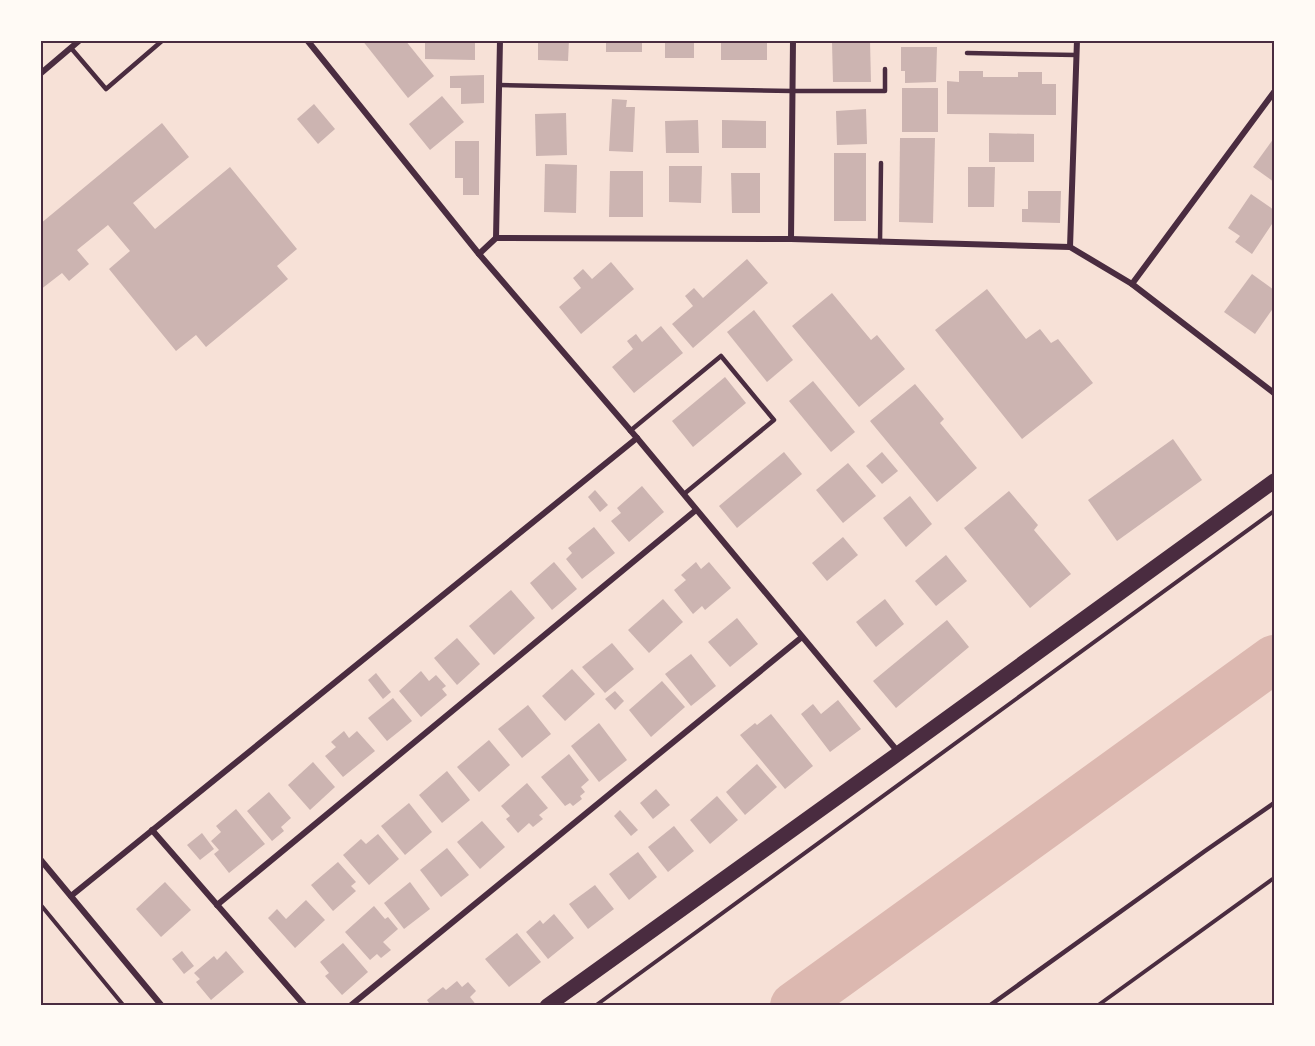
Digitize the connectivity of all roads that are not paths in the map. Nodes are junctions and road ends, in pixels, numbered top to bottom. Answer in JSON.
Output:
{"nodes":[{"id":1,"x":80,"y":40,"type":"edge"},
{"id":2,"x":163,"y":40,"type":"edge"},
{"id":3,"x":307,"y":40,"type":"edge"},
{"id":4,"x":500,"y":40,"type":"edge"},
{"id":5,"x":793,"y":40,"type":"edge"},
{"id":6,"x":1077,"y":40,"type":"edge"},
{"id":7,"x":71,"y":48,"type":"junction"},
{"id":8,"x":967,"y":52,"type":"dead end"},
{"id":9,"x":1076,"y":55,"type":"junction"},
{"id":10,"x":885,"y":69,"type":"dead end"},
{"id":11,"x":42,"y":70,"type":"edge"},
{"id":12,"x":499,"y":85,"type":"junction"},
{"id":13,"x":792,"y":91,"type":"junction"},
{"id":14,"x":1275,"y":92,"type":"edge"},
{"id":15,"x":881,"y":163,"type":"dead end"},
{"id":16,"x":496,"y":238,"type":"junction"},
{"id":17,"x":791,"y":239,"type":"junction"},
{"id":18,"x":880,"y":242,"type":"junction"},
{"id":19,"x":1070,"y":247,"type":"junction"},
{"id":20,"x":479,"y":254,"type":"junction"},
{"id":21,"x":1132,"y":284,"type":"junction"},
{"id":22,"x":1275,"y":393,"type":"edge"},
{"id":23,"x":630,"y":431,"type":"junction"},
{"id":24,"x":637,"y":438,"type":"junction"},
{"id":25,"x":1275,"y":481,"type":"edge"},
{"id":26,"x":684,"y":494,"type":"junction"},
{"id":27,"x":696,"y":510,"type":"junction"},
{"id":28,"x":802,"y":637,"type":"junction"},
{"id":29,"x":899,"y":753,"type":"junction"},
{"id":30,"x":1275,"y":803,"type":"edge"},
{"id":31,"x":152,"y":830,"type":"junction"},
{"id":32,"x":40,"y":858,"type":"edge"},
{"id":33,"x":71,"y":896,"type":"junction"},
{"id":34,"x":217,"y":905,"type":"junction"},
{"id":35,"x":162,"y":1005,"type":"edge"},
{"id":36,"x":305,"y":1005,"type":"edge"},
{"id":37,"x":350,"y":1005,"type":"edge"},
{"id":38,"x":547,"y":1005,"type":"edge"},
{"id":39,"x":989,"y":1005,"type":"edge"}],
"edges":[{"from":1,"to":7,"type":"street"},
{"from":2,"to":7,"type":"lane"},
{"from":3,"to":20,"type":"street"},
{"from":4,"to":12,"type":"street"},
{"from":5,"to":13,"type":"street"},
{"from":6,"to":9,"type":"street"},
{"from":7,"to":11,"type":"street"},
{"from":8,"to":9,"type":"lane"},
{"from":9,"to":19,"type":"street"},
{"from":10,"to":13,"type":"lane"},
{"from":12,"to":13,"type":"lane"},
{"from":12,"to":16,"type":"street"},
{"from":13,"to":17,"type":"street"},
{"from":14,"to":21,"type":"street"},
{"from":15,"to":18,"type":"lane"},
{"from":16,"to":17,"type":"street"},
{"from":16,"to":20,"type":"street"},
{"from":17,"to":18,"type":"street"},
{"from":18,"to":19,"type":"street"},
{"from":19,"to":21,"type":"street"},
{"from":20,"to":23,"type":"street"},
{"from":21,"to":22,"type":"street"},
{"from":23,"to":24,"type":"street"},
{"from":23,"to":26,"type":"lane"},
{"from":24,"to":26,"type":"street"},
{"from":24,"to":31,"type":"street"},
{"from":25,"to":29,"type":"main road"},
{"from":26,"to":27,"type":"street"},
{"from":27,"to":28,"type":"street"},
{"from":27,"to":34,"type":"street"},
{"from":28,"to":29,"type":"street"},
{"from":28,"to":37,"type":"street"},
{"from":29,"to":38,"type":"main road"},
{"from":30,"to":39,"type":"lane"},
{"from":31,"to":33,"type":"street"},
{"from":31,"to":34,"type":"street"},
{"from":32,"to":33,"type":"street"},
{"from":33,"to":35,"type":"street"},
{"from":34,"to":36,"type":"street"}]}
